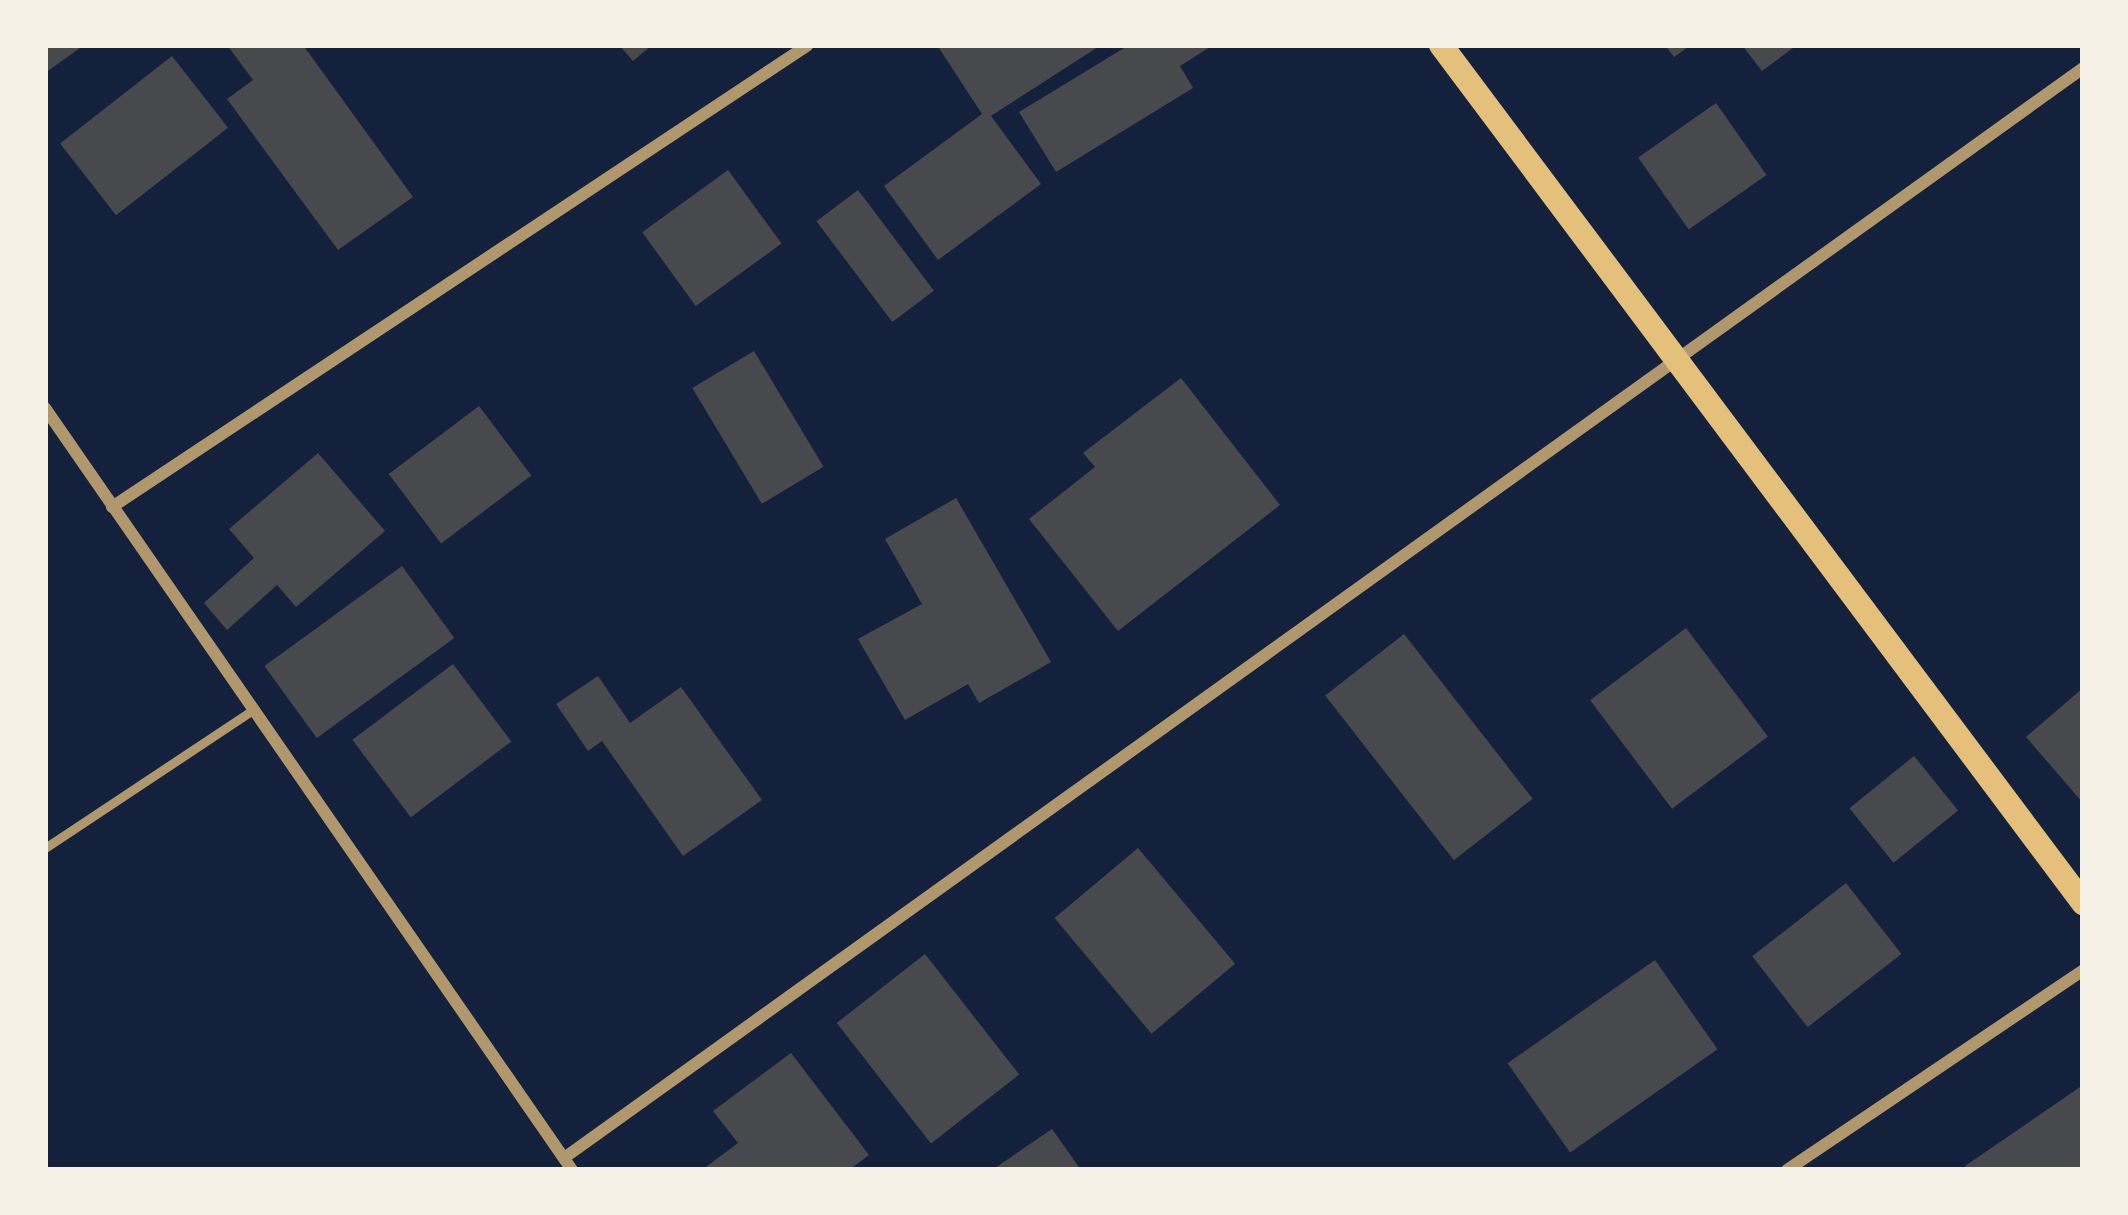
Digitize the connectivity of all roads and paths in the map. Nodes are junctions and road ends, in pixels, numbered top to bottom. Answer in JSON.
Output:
{"nodes":[{"id":1,"x":808,"y":45,"type":"edge"},
{"id":2,"x":1441,"y":45,"type":"edge"},
{"id":3,"x":2083,"y":68,"type":"edge"},
{"id":4,"x":1676,"y":358,"type":"junction"},
{"id":5,"x":45,"y":408,"type":"edge"},
{"id":6,"x":112,"y":507,"type":"junction"},
{"id":7,"x":253,"y":710,"type":"junction"},
{"id":8,"x":45,"y":848,"type":"edge"},
{"id":9,"x":2083,"y":903,"type":"edge"},
{"id":10,"x":2083,"y":970,"type":"edge"},
{"id":11,"x":568,"y":1164,"type":"edge"},
{"id":12,"x":1787,"y":1170,"type":"edge"}],
"edges":[{"from":1,"to":6,"type":"street"},
{"from":2,"to":4,"type":"main road"},
{"from":3,"to":4,"type":"street"},
{"from":4,"to":9,"type":"main road"},
{"from":4,"to":11,"type":"street"},
{"from":5,"to":6,"type":"street"},
{"from":6,"to":7,"type":"street"},
{"from":7,"to":8,"type":"lane"},
{"from":7,"to":11,"type":"street"},
{"from":10,"to":12,"type":"street"}]}
